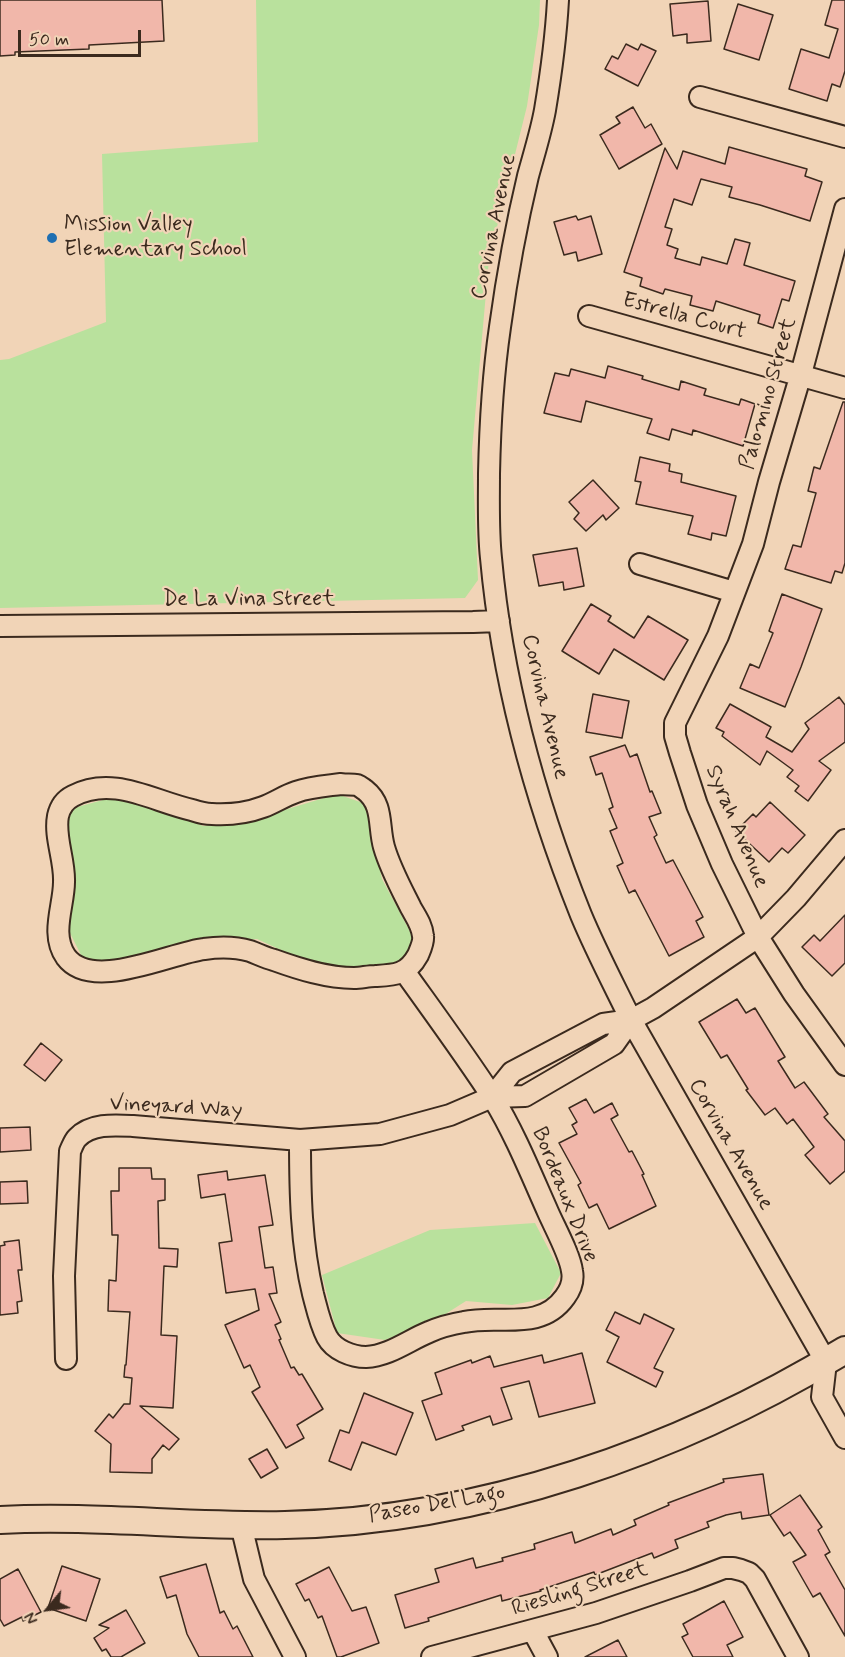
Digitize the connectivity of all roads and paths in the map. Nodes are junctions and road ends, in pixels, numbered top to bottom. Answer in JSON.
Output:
{"nodes":[{"id":1,"x":558,"y":0,"type":"edge"},
{"id":2,"x":700,"y":97,"type":"dead end"},
{"id":3,"x":845,"y":137,"type":"edge"},
{"id":4,"x":845,"y":208,"type":"edge"},
{"id":5,"x":589,"y":316,"type":"dead end"},
{"id":6,"x":801,"y":374,"type":"junction"},
{"id":7,"x":845,"y":387,"type":"edge"},
{"id":8,"x":640,"y":564,"type":"dead end"},
{"id":9,"x":734,"y":592,"type":"junction"},
{"id":10,"x":499,"y":621,"type":"junction"},
{"id":11,"x":0,"y":626,"type":"edge"},
{"id":12,"x":845,"y":840,"type":"edge"},
{"id":13,"x":758,"y":937,"type":"junction"},
{"id":14,"x":404,"y":971,"type":"junction"},
{"id":15,"x":631,"y":1020,"type":"junction"},
{"id":16,"x":845,"y":1065,"type":"edge"},
{"id":17,"x":492,"y":1097,"type":"junction"},
{"id":18,"x":300,"y":1140,"type":"junction"},
{"id":19,"x":66,"y":1359,"type":"dead end"},
{"id":20,"x":839,"y":1361,"type":"edge"},
{"id":21,"x":845,"y":1438,"type":"edge"},
{"id":22,"x":0,"y":1520,"type":"edge"},
{"id":23,"x":241,"y":1525,"type":"junction"},
{"id":24,"x":533,"y":1631,"type":"junction"},
{"id":25,"x":296,"y":1657,"type":"edge"},
{"id":26,"x":432,"y":1657,"type":"edge"},
{"id":27,"x":548,"y":1657,"type":"edge"},
{"id":28,"x":798,"y":1657,"type":"edge"}],
"edges":[{"from":1,"to":10,"type":"street","name":"Corvina Avenue"},
{"from":2,"to":3,"type":"street"},
{"from":4,"to":6,"type":"street","name":"Palomino Street"},
{"from":5,"to":6,"type":"street","name":"Estrella Court"},
{"from":6,"to":7,"type":"street","name":"Estrella Court"},
{"from":6,"to":9,"type":"street","name":"Palomino Street"},
{"from":8,"to":9,"type":"street"},
{"from":9,"to":13,"type":"street","name":"Syrah Avenue"},
{"from":10,"to":11,"type":"street","name":"De La Vina Street"},
{"from":10,"to":15,"type":"street","name":"Corvina Avenue"},
{"from":12,"to":13,"type":"street"},
{"from":13,"to":15,"type":"street"},
{"from":13,"to":16,"type":"street","name":"Syrah Avenue"},
{"from":14,"to":14,"type":"street"},
{"from":14,"to":17,"type":"street","name":"Bordeaux Drive"},
{"from":15,"to":17,"type":"street","name":"Vineyard Way"},
{"from":15,"to":17,"type":"street","name":"Vineyard Way"},
{"from":15,"to":20,"type":"street","name":"Corvina Avenue"},
{"from":17,"to":18,"type":"street","name":"Vineyard Way"},
{"from":17,"to":18,"type":"street","name":"Bordeaux Drive"},
{"from":18,"to":19,"type":"street","name":"Vineyard Way"},
{"from":20,"to":21,"type":"street"},
{"from":20,"to":23,"type":"street","name":"Paseo Del Lago"},
{"from":22,"to":23,"type":"street","name":"Paseo Del Lago"},
{"from":23,"to":25,"type":"street"},
{"from":24,"to":26,"type":"street","name":"Riesling Street"},
{"from":24,"to":27,"type":"street"},
{"from":24,"to":28,"type":"street","name":"Riesling Street"}]}
